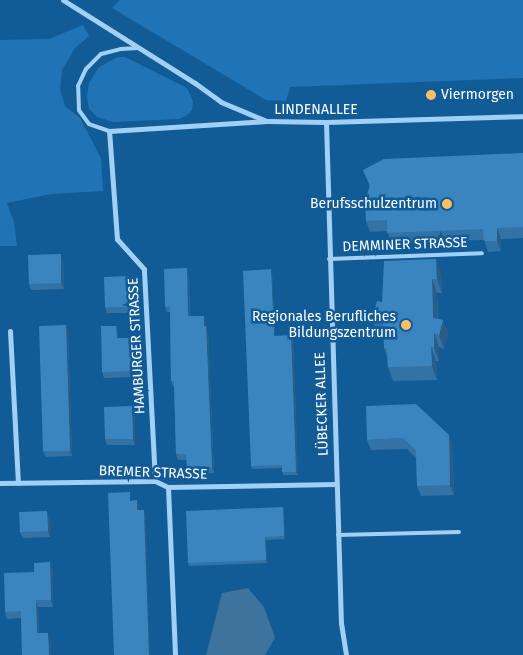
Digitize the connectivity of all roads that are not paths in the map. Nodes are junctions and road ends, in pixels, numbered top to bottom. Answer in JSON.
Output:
{"nodes":[{"id":1,"x":63,"y":0,"type":"edge"},
{"id":2,"x":142,"y":48,"type":"junction"},
{"id":3,"x":523,"y":116,"type":"edge"},
{"id":4,"x":267,"y":122,"type":"junction"},
{"id":5,"x":326,"y":122,"type":"junction"},
{"id":6,"x":109,"y":132,"type":"junction"},
{"id":7,"x":482,"y":253,"type":"edge"},
{"id":8,"x":329,"y":259,"type":"junction"},
{"id":9,"x":10,"y":331,"type":"dead end"},
{"id":10,"x":155,"y":481,"type":"junction"},
{"id":11,"x":0,"y":483,"type":"edge"},
{"id":12,"x":18,"y":483,"type":"junction"},
{"id":13,"x":336,"y":484,"type":"junction"},
{"id":14,"x":168,"y":487,"type":"junction"},
{"id":15,"x":459,"y":532,"type":"dead end"},
{"id":16,"x":338,"y":535,"type":"junction"},
{"id":17,"x":175,"y":655,"type":"edge"},
{"id":18,"x":346,"y":655,"type":"edge"}],
"edges":[{"from":1,"to":2,"type":"street"},
{"from":2,"to":4,"type":"street"},
{"from":2,"to":6,"type":"lane"},
{"from":3,"to":5,"type":"street","name":"LINDENALLEE"},
{"from":4,"to":5,"type":"street","name":"LINDENALLEE"},
{"from":4,"to":6,"type":"street","name":"LINDENALLEE"},
{"from":5,"to":8,"type":"street","name":"LÜBECKER ALLEE"},
{"from":6,"to":10,"type":"street","name":"HAMBURGER STRASSE"},
{"from":7,"to":8,"type":"lane","name":"DEMMINER STRASSE"},
{"from":8,"to":13,"type":"street","name":"LÜBECKER ALLEE"},
{"from":9,"to":12,"type":"street"},
{"from":10,"to":12,"type":"street","name":"BREMER STRASSE"},
{"from":10,"to":14,"type":"street","name":"BREMER STRASSE"},
{"from":11,"to":12,"type":"street","name":"BREMER STRASSE"},
{"from":13,"to":14,"type":"street","name":"BREMER STRASSE"},
{"from":13,"to":16,"type":"street","name":"LÜBECKER ALLEE"},
{"from":14,"to":17,"type":"street"},
{"from":15,"to":16,"type":"lane"},
{"from":16,"to":18,"type":"street","name":"LÜBECKER ALLEE"}]}
